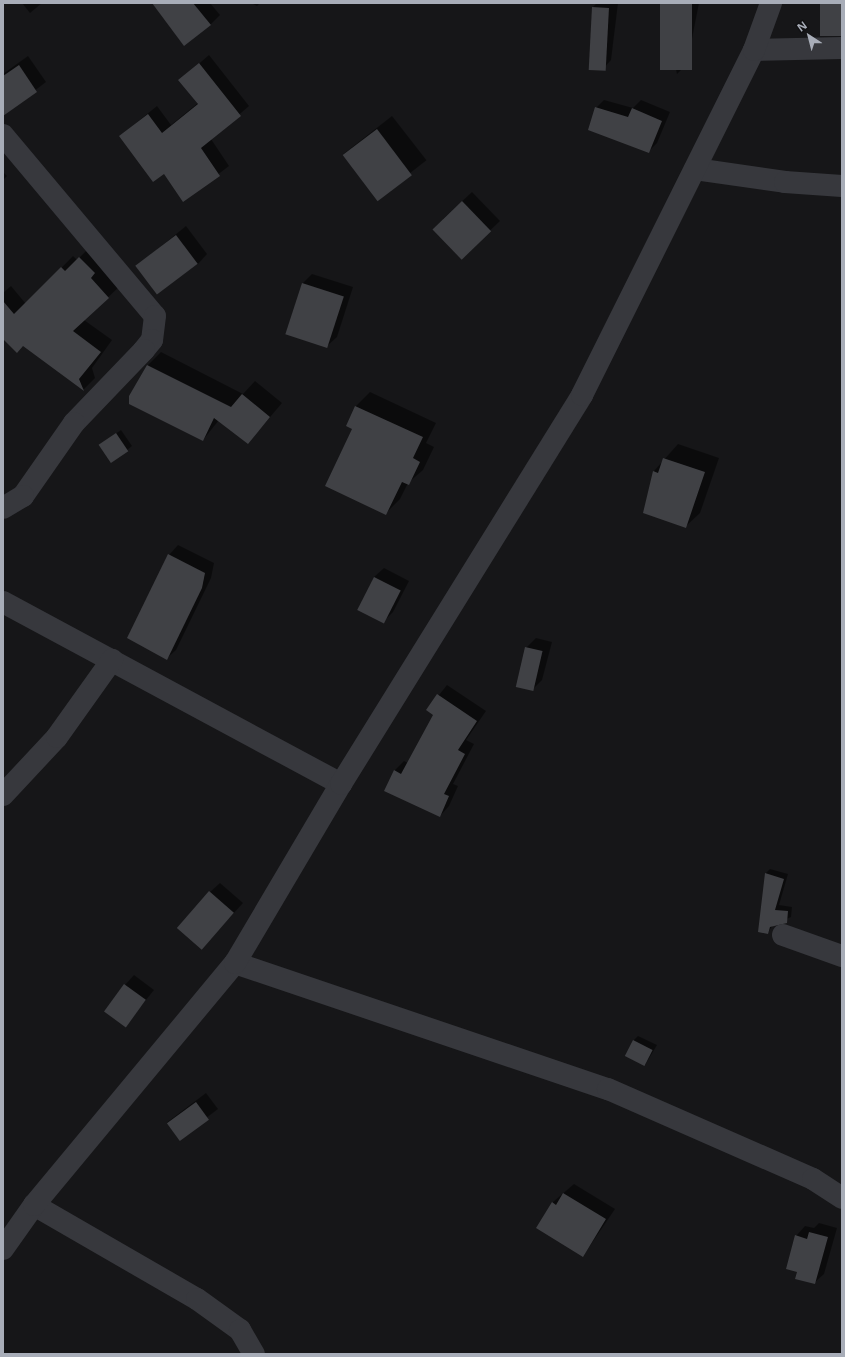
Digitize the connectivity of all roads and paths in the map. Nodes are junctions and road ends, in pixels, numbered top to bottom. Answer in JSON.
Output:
{"nodes":[{"id":1,"x":771,"y":3,"type":"edge"},
{"id":2,"x":842,"y":48,"type":"edge"},
{"id":3,"x":754,"y":50,"type":"junction"},
{"id":4,"x":3,"y":135,"type":"edge"},
{"id":5,"x":695,"y":169,"type":"junction"},
{"id":6,"x":842,"y":186,"type":"edge"},
{"id":7,"x":3,"y":508,"type":"edge"},
{"id":8,"x":3,"y":602,"type":"edge"},
{"id":9,"x":112,"y":660,"type":"junction"},
{"id":10,"x":341,"y":784,"type":"junction"},
{"id":11,"x":3,"y":795,"type":"edge"},
{"id":12,"x":783,"y":935,"type":"dead end"},
{"id":13,"x":842,"y":956,"type":"edge"},
{"id":14,"x":235,"y":963,"type":"junction"},
{"id":15,"x":842,"y":1198,"type":"edge"},
{"id":16,"x":34,"y":1205,"type":"junction"},
{"id":17,"x":3,"y":1249,"type":"edge"},
{"id":18,"x":254,"y":1354,"type":"edge"}],
"edges":[{"from":1,"to":3,"type":"street"},
{"from":2,"to":3,"type":"street"},
{"from":3,"to":5,"type":"street"},
{"from":4,"to":7,"type":"street"},
{"from":5,"to":6,"type":"street"},
{"from":5,"to":10,"type":"street"},
{"from":8,"to":9,"type":"street"},
{"from":9,"to":10,"type":"street"},
{"from":9,"to":11,"type":"street"},
{"from":10,"to":14,"type":"street"},
{"from":12,"to":13,"type":"street"},
{"from":14,"to":15,"type":"street"},
{"from":14,"to":16,"type":"street"},
{"from":16,"to":17,"type":"street"},
{"from":16,"to":18,"type":"street"}]}
